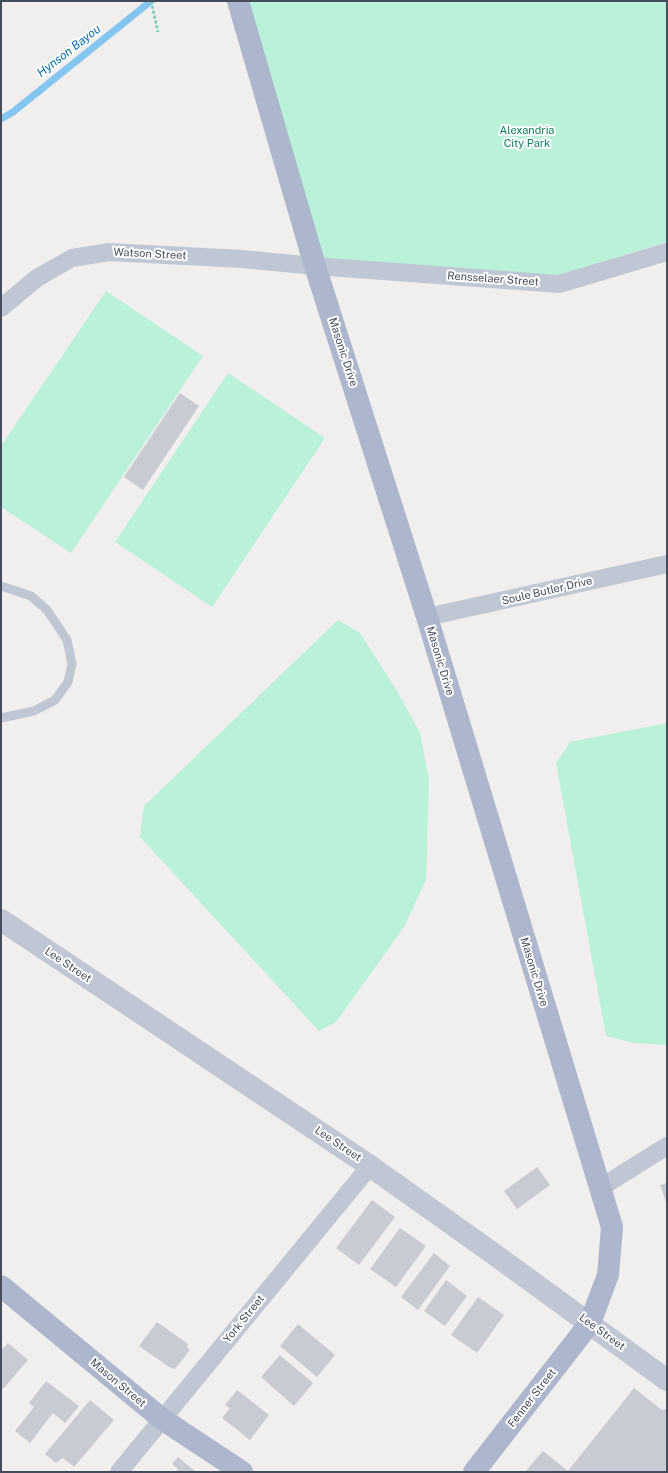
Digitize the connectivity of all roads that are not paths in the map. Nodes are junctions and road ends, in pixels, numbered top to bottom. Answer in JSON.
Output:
{"nodes":[{"id":1,"x":238,"y":1,"type":"edge"},
{"id":2,"x":667,"y":252,"type":"edge"},
{"id":3,"x":315,"y":266,"type":"junction"},
{"id":4,"x":1,"y":308,"type":"edge"},
{"id":5,"x":667,"y":564,"type":"edge"},
{"id":6,"x":1,"y":586,"type":"edge"},
{"id":7,"x":427,"y":617,"type":"junction"},
{"id":8,"x":1,"y":718,"type":"edge"},
{"id":9,"x":1,"y":920,"type":"edge"},
{"id":10,"x":667,"y":1146,"type":"edge"},
{"id":11,"x":370,"y":1166,"type":"junction"},
{"id":12,"x":600,"y":1188,"type":"junction"},
{"id":13,"x":1,"y":1286,"type":"edge"},
{"id":14,"x":590,"y":1323,"type":"junction"},
{"id":15,"x":667,"y":1380,"type":"edge"},
{"id":16,"x":162,"y":1419,"type":"junction"},
{"id":17,"x":119,"y":1472,"type":"edge"},
{"id":18,"x":242,"y":1472,"type":"edge"},
{"id":19,"x":474,"y":1472,"type":"edge"}],
"edges":[{"from":1,"to":3,"type":"main road","name":"Masonic Drive"},
{"from":2,"to":3,"type":"street","name":"Rensselaer Street"},
{"from":3,"to":4,"type":"street","name":"Watson Street"},
{"from":3,"to":7,"type":"main road","name":"Masonic Drive"},
{"from":5,"to":7,"type":"street","name":"Soule Butler Drive"},
{"from":6,"to":8,"type":"lane"},
{"from":7,"to":12,"type":"main road","name":"Masonic Drive"},
{"from":9,"to":11,"type":"street","name":"Lee Street"},
{"from":10,"to":12,"type":"street"},
{"from":11,"to":14,"type":"street","name":"Lee Street"},
{"from":11,"to":16,"type":"street","name":"York Street"},
{"from":12,"to":14,"type":"main road","name":"Masonic Drive"},
{"from":13,"to":16,"type":"main road","name":"Mason Street"},
{"from":14,"to":15,"type":"street","name":"Lee Street"},
{"from":14,"to":19,"type":"main road","name":"Fenner Street"},
{"from":16,"to":17,"type":"street","name":"York Street"},
{"from":16,"to":18,"type":"main road","name":"Mason Street"}]}
